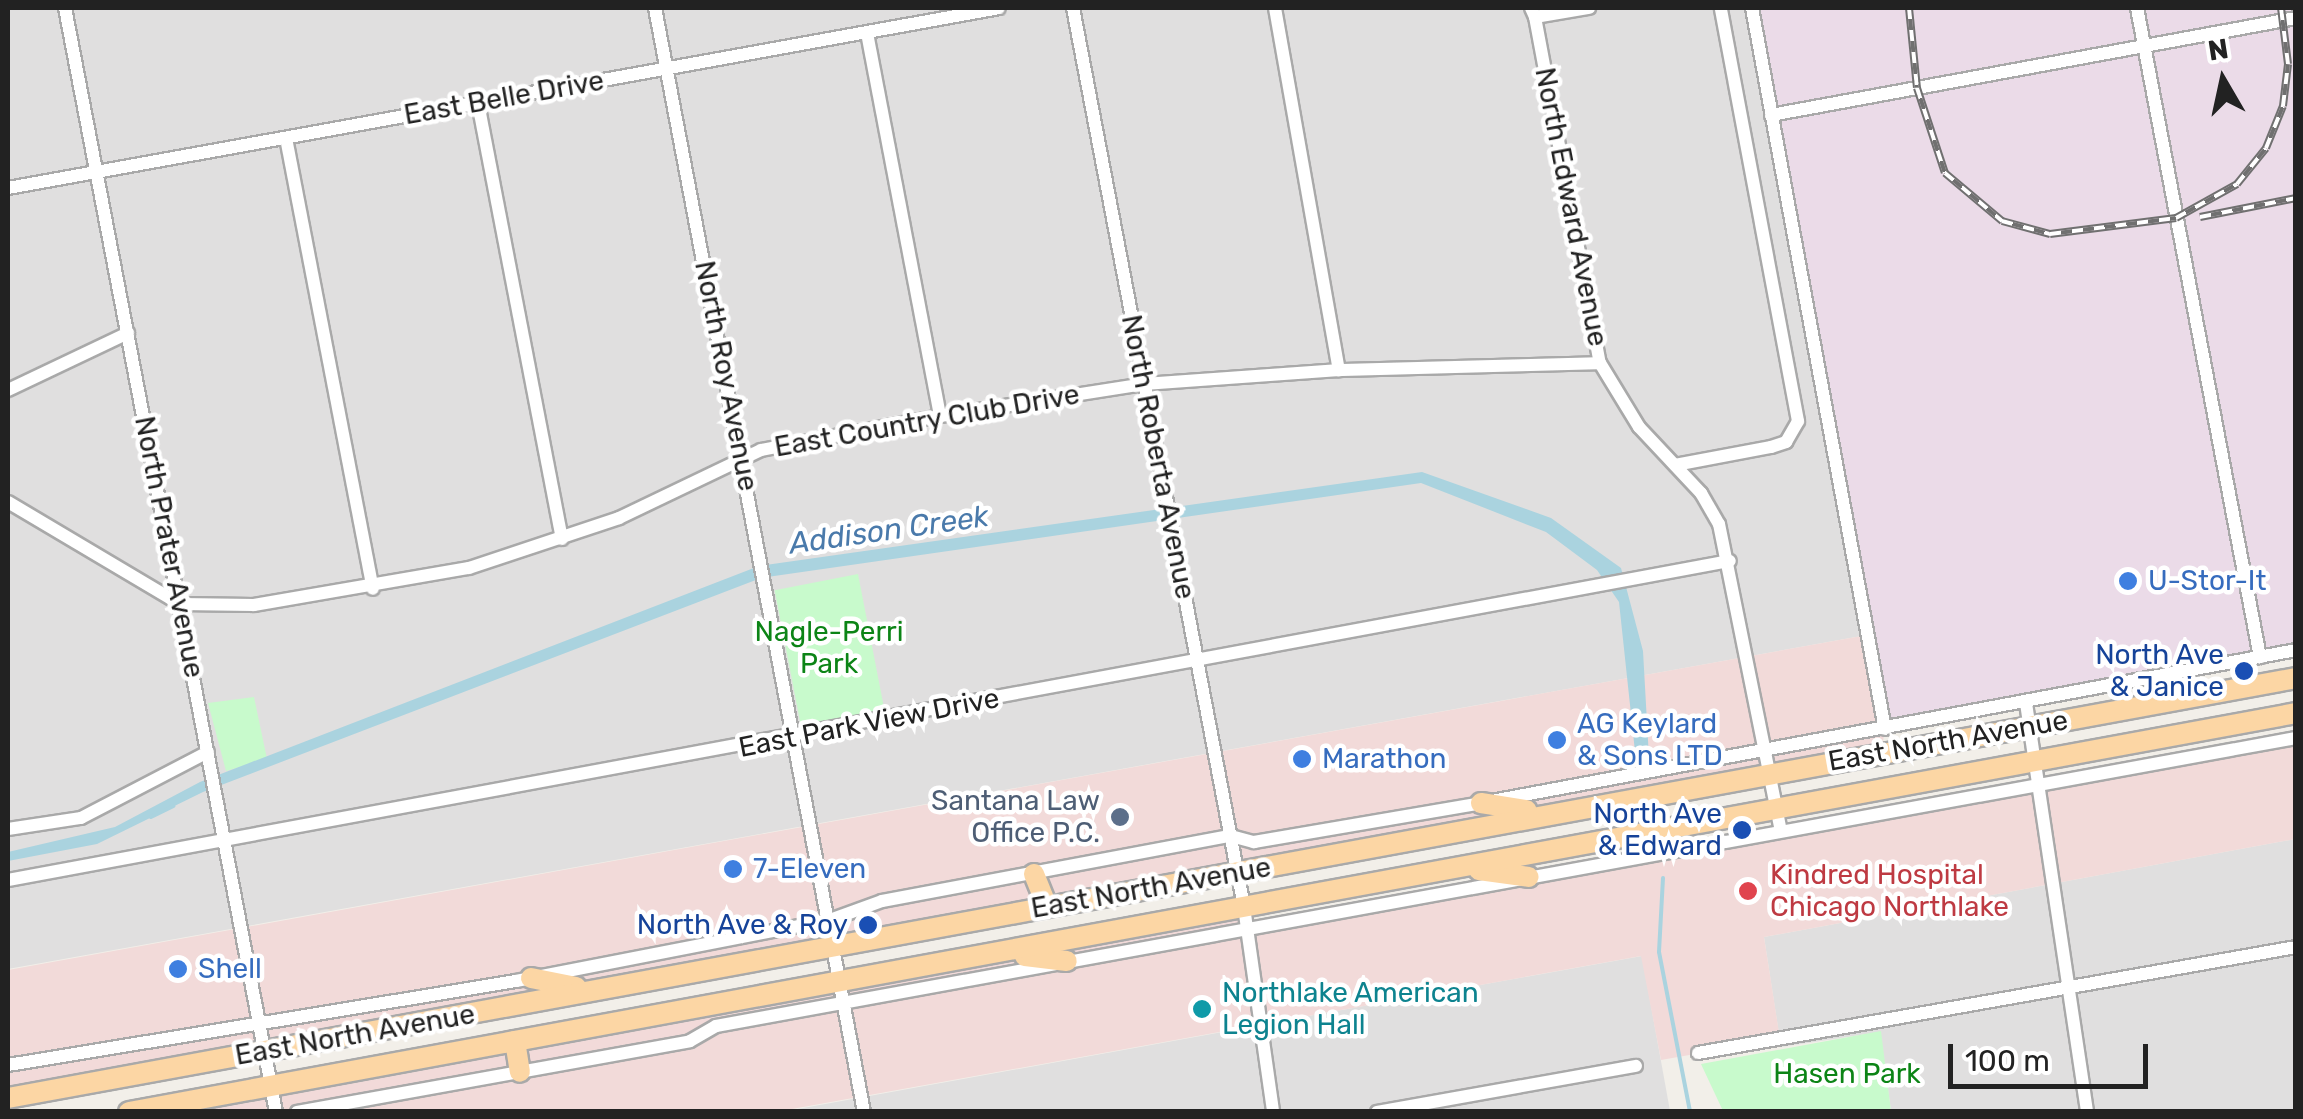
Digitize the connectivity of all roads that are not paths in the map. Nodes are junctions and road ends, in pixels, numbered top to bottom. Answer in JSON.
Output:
{"nodes":[{"id":1,"x":65,"y":8,"type":"edge"},
{"id":2,"x":655,"y":8,"type":"edge"},
{"id":3,"x":1000,"y":8,"type":"edge"},
{"id":4,"x":1073,"y":8,"type":"edge"},
{"id":5,"x":1274,"y":8,"type":"edge"},
{"id":6,"x":1589,"y":8,"type":"edge"},
{"id":7,"x":1721,"y":8,"type":"edge"},
{"id":8,"x":1752,"y":8,"type":"edge"},
{"id":9,"x":2136,"y":8,"type":"edge"},
{"id":10,"x":1532,"y":12,"type":"edge"},
{"id":11,"x":2296,"y":18,"type":"edge"},
{"id":12,"x":866,"y":33,"type":"junction"},
{"id":13,"x":2144,"y":45,"type":"junction"},
{"id":14,"x":667,"y":68,"type":"junction"},
{"id":15,"x":478,"y":104,"type":"junction"},
{"id":16,"x":1772,"y":115,"type":"junction"},
{"id":17,"x":286,"y":138,"type":"junction"},
{"id":18,"x":97,"y":172,"type":"junction"},
{"id":19,"x":8,"y":188,"type":"edge"},
{"id":20,"x":128,"y":332,"type":"junction"},
{"id":21,"x":1600,"y":362,"type":"junction"},
{"id":22,"x":1340,"y":370,"type":"junction"},
{"id":23,"x":1144,"y":384,"type":"junction"},
{"id":24,"x":8,"y":390,"type":"edge"},
{"id":25,"x":940,"y":416,"type":"junction"},
{"id":26,"x":741,"y":459,"type":"junction"},
{"id":27,"x":1675,"y":465,"type":"junction"},
{"id":28,"x":8,"y":502,"type":"edge"},
{"id":29,"x":562,"y":540,"type":"junction"},
{"id":30,"x":1730,"y":561,"type":"junction"},
{"id":31,"x":374,"y":589,"type":"junction"},
{"id":32,"x":180,"y":604,"type":"junction"},
{"id":33,"x":2296,"y":650,"type":"edge"},
{"id":34,"x":2260,"y":657,"type":"junction"},
{"id":35,"x":1197,"y":659,"type":"junction"},
{"id":36,"x":2296,"y":678,"type":"edge"},
{"id":37,"x":2026,"y":703,"type":"junction"},
{"id":38,"x":2296,"y":713,"type":"edge"},
{"id":39,"x":2030,"y":726,"type":"junction"},
{"id":40,"x":1885,"y":729,"type":"junction"},
{"id":41,"x":795,"y":738,"type":"junction"},
{"id":42,"x":2296,"y":738,"type":"edge"},
{"id":43,"x":1766,"y":751,"type":"junction"},
{"id":44,"x":208,"y":752,"type":"junction"},
{"id":45,"x":2035,"y":761,"type":"junction"},
{"id":46,"x":1770,"y":773,"type":"junction"},
{"id":47,"x":2038,"y":784,"type":"junction"},
{"id":48,"x":1480,"y":803,"type":"junction"},
{"id":49,"x":1777,"y":808,"type":"junction"},
{"id":50,"x":1558,"y":812,"type":"junction"},
{"id":51,"x":8,"y":830,"type":"edge"},
{"id":52,"x":1781,"y":831,"type":"junction"},
{"id":53,"x":1231,"y":836,"type":"junction"},
{"id":54,"x":225,"y":840,"type":"junction"},
{"id":55,"x":1457,"y":867,"type":"junction"},
{"id":56,"x":1238,"y":872,"type":"junction"},
{"id":57,"x":1034,"y":874,"type":"junction"},
{"id":58,"x":1529,"y":877,"type":"junction"},
{"id":59,"x":8,"y":880,"type":"edge"},
{"id":60,"x":1047,"y":907,"type":"junction"},
{"id":61,"x":1244,"y":907,"type":"junction"},
{"id":62,"x":830,"y":920,"type":"junction"},
{"id":63,"x":1247,"y":929,"type":"junction"},
{"id":64,"x":834,"y":946,"type":"junction"},
{"id":65,"x":2296,"y":947,"type":"edge"},
{"id":66,"x":988,"y":954,"type":"junction"},
{"id":67,"x":1068,"y":961,"type":"junction"},
{"id":68,"x":530,"y":978,"type":"junction"},
{"id":69,"x":841,"y":980,"type":"junction"},
{"id":70,"x":2068,"y":988,"type":"junction"},
{"id":71,"x":603,"y":990,"type":"junction"},
{"id":72,"x":845,"y":1002,"type":"junction"},
{"id":73,"x":260,"y":1026,"type":"junction"},
{"id":74,"x":515,"y":1042,"type":"junction"},
{"id":75,"x":265,"y":1051,"type":"junction"},
{"id":76,"x":1698,"y":1054,"type":"dead end"},
{"id":77,"x":8,"y":1065,"type":"edge"},
{"id":78,"x":1636,"y":1066,"type":"dead end"},
{"id":79,"x":520,"y":1072,"type":"junction"},
{"id":80,"x":272,"y":1086,"type":"junction"},
{"id":81,"x":8,"y":1098,"type":"edge"},
{"id":82,"x":129,"y":1112,"type":"edge"},
{"id":83,"x":276,"y":1112,"type":"edge"},
{"id":84,"x":298,"y":1112,"type":"edge"},
{"id":85,"x":864,"y":1112,"type":"edge"},
{"id":86,"x":1274,"y":1112,"type":"edge"},
{"id":87,"x":1376,"y":1112,"type":"edge"},
{"id":88,"x":2087,"y":1112,"type":"edge"}],
"edges":[{"from":1,"to":18,"type":"street","name":"North Prater Avenue"},
{"from":2,"to":14,"type":"street","name":"North Roy Avenue"},
{"from":3,"to":12,"type":"street","name":"East Belle Drive"},
{"from":4,"to":23,"type":"street","name":"North Roberta Avenue"},
{"from":5,"to":22,"type":"street"},
{"from":6,"to":10,"type":"street"},
{"from":7,"to":27,"type":"street"},
{"from":8,"to":16,"type":"street"},
{"from":9,"to":13,"type":"street"},
{"from":10,"to":21,"type":"street","name":"North Edward Avenue"},
{"from":11,"to":13,"type":"street"},
{"from":12,"to":14,"type":"street","name":"East Belle Drive"},
{"from":12,"to":25,"type":"street"},
{"from":13,"to":16,"type":"street"},
{"from":13,"to":34,"type":"street"},
{"from":14,"to":15,"type":"street","name":"East Belle Drive"},
{"from":14,"to":26,"type":"street","name":"North Roy Avenue"},
{"from":15,"to":17,"type":"street","name":"East Belle Drive"},
{"from":15,"to":29,"type":"street"},
{"from":16,"to":40,"type":"street"},
{"from":17,"to":18,"type":"street","name":"East Belle Drive"},
{"from":17,"to":31,"type":"street"},
{"from":18,"to":19,"type":"street","name":"East Belle Drive"},
{"from":18,"to":20,"type":"street","name":"North Prater Avenue"},
{"from":20,"to":24,"type":"street"},
{"from":20,"to":32,"type":"street","name":"North Prater Avenue"},
{"from":21,"to":22,"type":"street","name":"East Country Club Drive"},
{"from":21,"to":27,"type":"street","name":"North Edward Avenue"},
{"from":22,"to":23,"type":"street","name":"East Country Club Drive"},
{"from":23,"to":25,"type":"street","name":"East Country Club Drive"},
{"from":23,"to":35,"type":"street","name":"North Roberta Avenue"},
{"from":25,"to":26,"type":"street","name":"East Country Club Drive"},
{"from":26,"to":29,"type":"street","name":"East Country Club Drive"},
{"from":26,"to":41,"type":"street","name":"North Roy Avenue"},
{"from":27,"to":30,"type":"street","name":"North Edward Avenue"},
{"from":28,"to":32,"type":"street","name":"East Country Club Drive"},
{"from":29,"to":31,"type":"street","name":"East Country Club Drive"},
{"from":30,"to":35,"type":"street","name":"East Park View Drive"},
{"from":30,"to":43,"type":"street","name":"North Edward Avenue"},
{"from":31,"to":32,"type":"street","name":"East Country Club Drive"},
{"from":32,"to":44,"type":"street","name":"North Prater Avenue"},
{"from":33,"to":34,"type":"street","name":"East North Avenue"},
{"from":34,"to":37,"type":"street","name":"East North Avenue"},
{"from":35,"to":41,"type":"street","name":"East Park View Drive"},
{"from":35,"to":53,"type":"street","name":"North Roberta Avenue"},
{"from":36,"to":39,"type":"main road","name":"East North Avenue"},
{"from":37,"to":39,"type":"street"},
{"from":37,"to":40,"type":"street","name":"East North Avenue"},
{"from":38,"to":45,"type":"main road","name":"East North Avenue"},
{"from":39,"to":45,"type":"street"},
{"from":39,"to":46,"type":"main road","name":"East North Avenue"},
{"from":40,"to":43,"type":"street","name":"East North Avenue"},
{"from":41,"to":54,"type":"street","name":"East Park View Drive"},
{"from":41,"to":62,"type":"street","name":"North Roy Avenue"},
{"from":42,"to":47,"type":"street","name":"East North Avenue"},
{"from":43,"to":46,"type":"street","name":"North Edward Avenue"},
{"from":43,"to":48,"type":"street","name":"East North Avenue"},
{"from":44,"to":51,"type":"street"},
{"from":44,"to":54,"type":"street","name":"North Prater Avenue"},
{"from":45,"to":47,"type":"street"},
{"from":45,"to":49,"type":"main road","name":"East North Avenue"},
{"from":46,"to":49,"type":"street","name":"North Edward Avenue"},
{"from":46,"to":50,"type":"main road","name":"East North Avenue"},
{"from":47,"to":52,"type":"street","name":"East North Avenue"},
{"from":47,"to":70,"type":"street"},
{"from":48,"to":50,"type":"main road"},
{"from":48,"to":53,"type":"street","name":"East North Avenue"},
{"from":49,"to":52,"type":"street","name":"North Edward Avenue"},
{"from":49,"to":55,"type":"main road","name":"East North Avenue"},
{"from":50,"to":56,"type":"main road","name":"East North Avenue"},
{"from":52,"to":58,"type":"street","name":"East North Avenue"},
{"from":53,"to":56,"type":"street","name":"North Roberta Avenue"},
{"from":53,"to":57,"type":"street","name":"East North Avenue"},
{"from":54,"to":59,"type":"street","name":"East Park View Drive"},
{"from":54,"to":73,"type":"street","name":"North Prater Avenue"},
{"from":55,"to":58,"type":"main road"},
{"from":55,"to":61,"type":"main road","name":"East North Avenue"},
{"from":56,"to":60,"type":"main road","name":"East North Avenue"},
{"from":56,"to":61,"type":"street","name":"North Roberta Avenue"},
{"from":57,"to":60,"type":"main road"},
{"from":57,"to":62,"type":"street","name":"East North Avenue"},
{"from":58,"to":63,"type":"street","name":"East North Avenue"},
{"from":60,"to":64,"type":"main road","name":"East North Avenue"},
{"from":61,"to":63,"type":"street","name":"North Roberta Avenue"},
{"from":61,"to":66,"type":"main road","name":"East North Avenue"},
{"from":62,"to":64,"type":"street","name":"North Roy Avenue"},
{"from":62,"to":68,"type":"street","name":"East North Avenue"},
{"from":63,"to":67,"type":"street","name":"East North Avenue"},
{"from":63,"to":86,"type":"street","name":"North Roberta Avenue"},
{"from":64,"to":69,"type":"street","name":"North Roy Avenue"},
{"from":64,"to":71,"type":"main road","name":"East North Avenue"},
{"from":65,"to":70,"type":"street"},
{"from":66,"to":67,"type":"main road"},
{"from":66,"to":69,"type":"main road","name":"East North Avenue"},
{"from":67,"to":72,"type":"street","name":"East North Avenue"},
{"from":68,"to":71,"type":"main road"},
{"from":68,"to":73,"type":"street","name":"East North Avenue"},
{"from":69,"to":72,"type":"street","name":"North Roy Avenue"},
{"from":69,"to":74,"type":"main road","name":"East North Avenue"},
{"from":70,"to":76,"type":"street"},
{"from":70,"to":88,"type":"street"},
{"from":71,"to":75,"type":"main road","name":"East North Avenue"},
{"from":72,"to":79,"type":"street","name":"East North Avenue"},
{"from":72,"to":85,"type":"street","name":"North Roy Avenue"},
{"from":73,"to":75,"type":"street","name":"North Prater Avenue"},
{"from":73,"to":77,"type":"street","name":"East North Avenue"},
{"from":74,"to":79,"type":"main road"},
{"from":74,"to":80,"type":"main road","name":"East North Avenue"},
{"from":75,"to":80,"type":"street","name":"North Prater Avenue"},
{"from":75,"to":81,"type":"main road","name":"East North Avenue"},
{"from":78,"to":87,"type":"street"},
{"from":79,"to":84,"type":"street","name":"East North Avenue"},
{"from":80,"to":82,"type":"main road","name":"East North Avenue"},
{"from":80,"to":83,"type":"street","name":"North Prater Avenue"}]}
